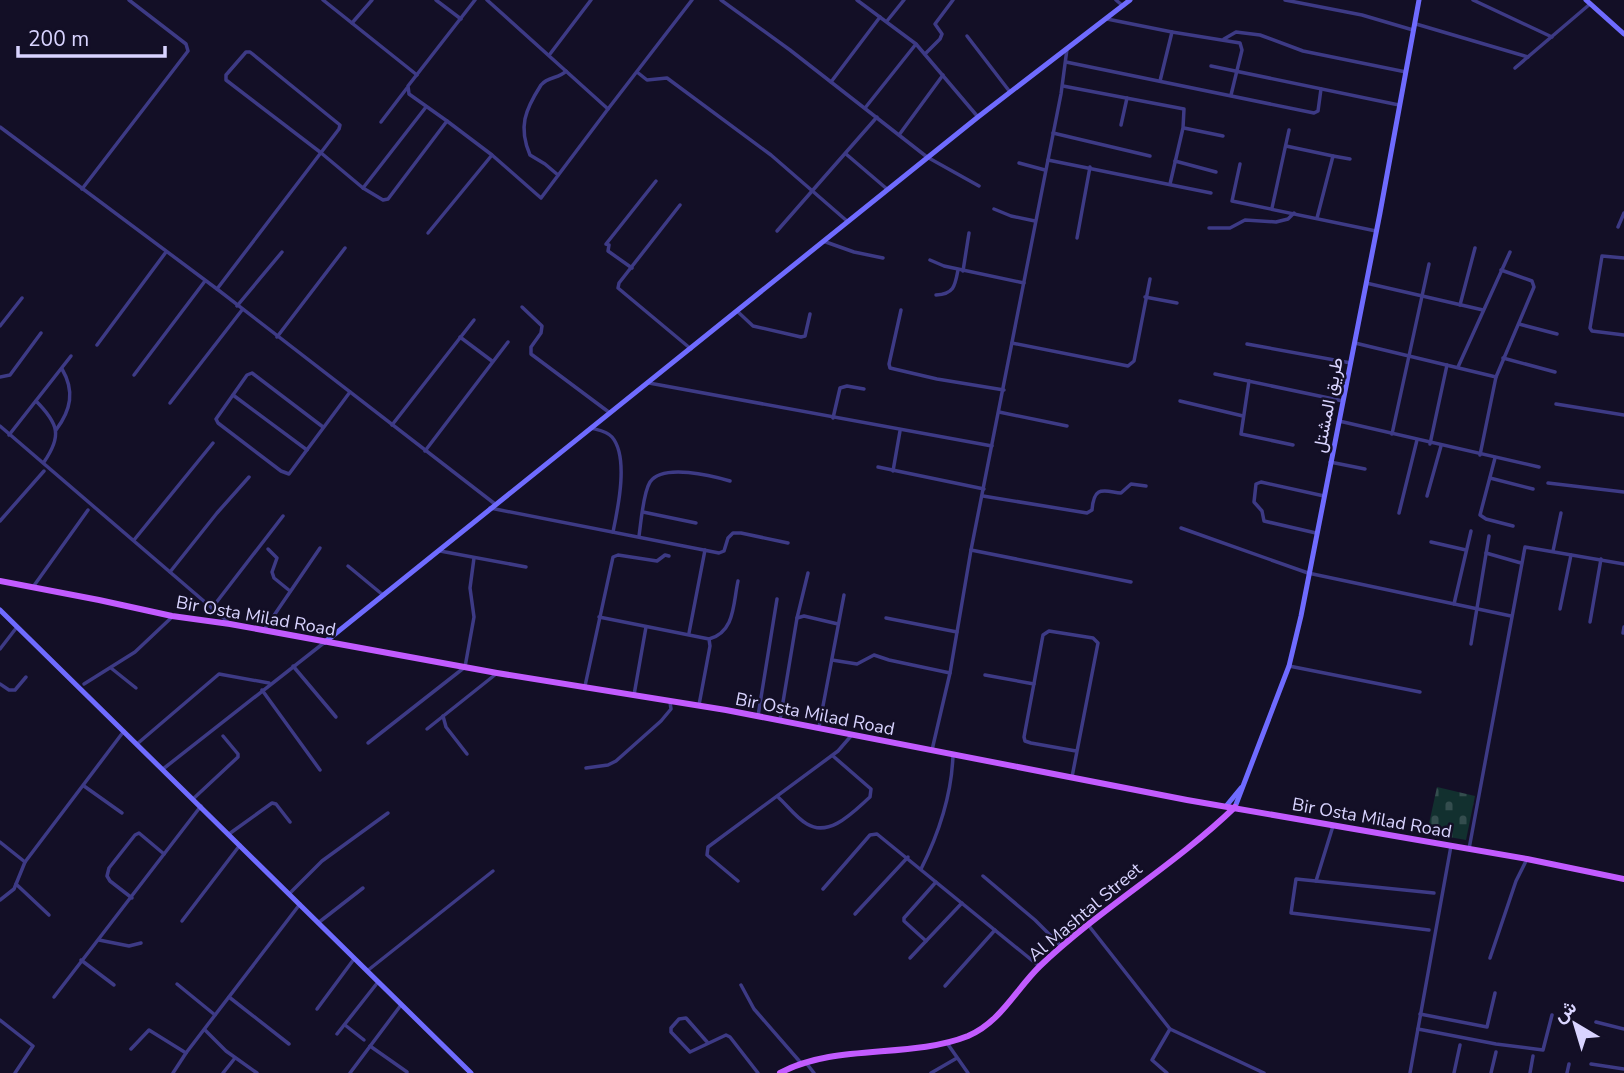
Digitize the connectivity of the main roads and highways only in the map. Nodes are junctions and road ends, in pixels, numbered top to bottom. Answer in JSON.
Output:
{"nodes":[{"id":1,"x":1130,"y":0,"type":"edge"},
{"id":2,"x":1418,"y":1,"type":"edge"},
{"id":3,"x":1588,"y":2,"type":"edge"},
{"id":4,"x":1624,"y":34,"type":"edge"},
{"id":5,"x":0,"y":581,"type":"edge"},
{"id":6,"x":0,"y":610,"type":"edge"},
{"id":7,"x":325,"y":642,"type":"junction"},
{"id":8,"x":1243,"y":786,"type":"junction"},
{"id":9,"x":1227,"y":805,"type":"junction"},
{"id":10,"x":1235,"y":807,"type":"junction"},
{"id":11,"x":1213,"y":827,"type":"junction"},
{"id":12,"x":1624,"y":879,"type":"edge"},
{"id":13,"x":471,"y":1073,"type":"edge"},
{"id":14,"x":780,"y":1073,"type":"edge"}],
"edges":[{"from":1,"to":7,"type":"main road"},
{"from":2,"to":8,"type":"main road","name":"طريق المشتل"},
{"from":3,"to":4,"type":"main road"},
{"from":5,"to":7,"type":"main road","name":"Bir Osta Milad Road"},
{"from":6,"to":13,"type":"main road"},
{"from":7,"to":9,"type":"main road","name":"Bir Osta Milad Road"},
{"from":8,"to":9,"type":"main road"},
{"from":8,"to":10,"type":"main road","name":"طريق المشتل"},
{"from":9,"to":10,"type":"main road","name":"Bir Osta Milad Road"},
{"from":9,"to":11,"type":"main road"},
{"from":10,"to":11,"type":"main road","name":"Al Mashtal Street"},
{"from":10,"to":12,"type":"main road","name":"Bir Osta Milad Road"},
{"from":11,"to":14,"type":"main road","name":"Al Mashtal Street"}]}
